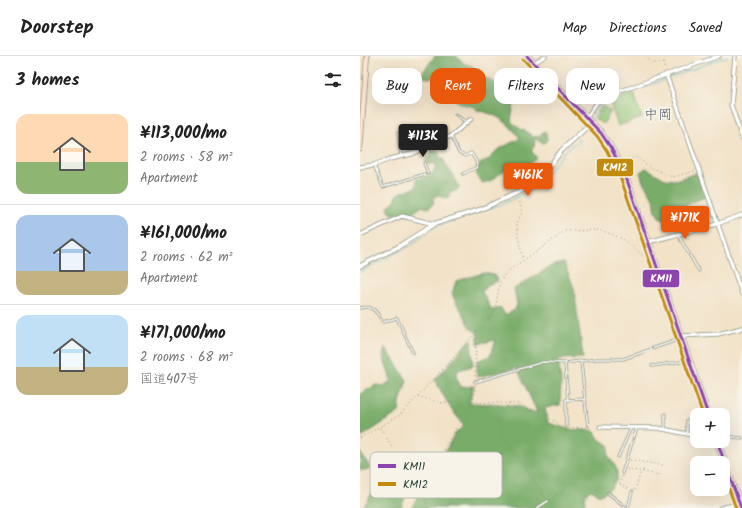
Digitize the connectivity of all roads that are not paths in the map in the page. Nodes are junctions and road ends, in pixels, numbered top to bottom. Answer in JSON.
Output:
{"nodes":[{"id":1,"x":367,"y":56,"type":"edge"},
{"id":2,"x":527,"y":56,"type":"edge"},
{"id":3,"x":545,"y":56,"type":"edge"},
{"id":4,"x":719,"y":56,"type":"edge"},
{"id":5,"x":735,"y":56,"type":"edge"},
{"id":6,"x":534,"y":63,"type":"junction"},
{"id":7,"x":666,"y":74,"type":"junction"},
{"id":8,"x":362,"y":104,"type":"edge"},
{"id":9,"x":455,"y":114,"type":"dead end"},
{"id":10,"x":471,"y":120,"type":"dead end"},
{"id":11,"x":589,"y":120,"type":"junction"},
{"id":12,"x":468,"y":124,"type":"junction"},
{"id":13,"x":398,"y":133,"type":"dead end"},
{"id":14,"x":451,"y":136,"type":"junction"},
{"id":15,"x":742,"y":138,"type":"edge"},
{"id":16,"x":360,"y":149,"type":"edge"},
{"id":17,"x":401,"y":156,"type":"junction"},
{"id":18,"x":424,"y":163,"type":"dead end"},
{"id":19,"x":374,"y":165,"type":"junction"},
{"id":20,"x":360,"y":167,"type":"edge"},
{"id":21,"x":464,"y":174,"type":"dead end"},
{"id":22,"x":742,"y":215,"type":"edge"},
{"id":23,"x":434,"y":224,"type":"junction"},
{"id":24,"x":717,"y":224,"type":"junction"},
{"id":25,"x":677,"y":234,"type":"junction"},
{"id":26,"x":360,"y":235,"type":"edge"},
{"id":27,"x":648,"y":242,"type":"junction"},
{"id":28,"x":360,"y":266,"type":"edge"},
{"id":29,"x":699,"y":271,"type":"dead end"},
{"id":30,"x":742,"y":294,"type":"edge"},
{"id":31,"x":360,"y":308,"type":"edge"},
{"id":32,"x":742,"y":328,"type":"edge"},
{"id":33,"x":682,"y":337,"type":"junction"},
{"id":34,"x":413,"y":353,"type":"dead end"},
{"id":35,"x":690,"y":361,"type":"junction"},
{"id":36,"x":581,"y":362,"type":"junction"},
{"id":37,"x":564,"y":363,"type":"junction"},
{"id":38,"x":652,"y":366,"type":"dead end"},
{"id":39,"x":475,"y":382,"type":"road end"},
{"id":40,"x":585,"y":399,"type":"junction"},
{"id":41,"x":568,"y":400,"type":"junction"},
{"id":42,"x":706,"y":408,"type":"edge"},
{"id":43,"x":665,"y":414,"type":"dead end"},
{"id":44,"x":687,"y":420,"type":"dead end"},
{"id":45,"x":566,"y":426,"type":"road end"},
{"id":46,"x":600,"y":427,"type":"dead end"},
{"id":47,"x":588,"y":428,"type":"road end"},
{"id":48,"x":631,"y":428,"type":"junction"},
{"id":49,"x":637,"y":428,"type":"junction"},
{"id":50,"x":665,"y":429,"type":"junction"},
{"id":51,"x":687,"y":435,"type":"junction"},
{"id":52,"x":690,"y":435,"type":"edge"},
{"id":53,"x":730,"y":437,"type":"edge"},
{"id":54,"x":742,"y":438,"type":"edge"},
{"id":55,"x":720,"y":448,"type":"edge"},
{"id":56,"x":618,"y":457,"type":"dead end"},
{"id":57,"x":622,"y":473,"type":"road end"},
{"id":58,"x":632,"y":492,"type":"road end"},
{"id":59,"x":608,"y":494,"type":"dead end"},
{"id":60,"x":548,"y":500,"type":"road end"},
{"id":61,"x":741,"y":504,"type":"edge"},
{"id":62,"x":537,"y":508,"type":"edge"},
{"id":63,"x":628,"y":508,"type":"edge"},
{"id":64,"x":720,"y":508,"type":"edge"}],
"edges":[{"from":1,"to":8,"type":"main road"},
{"from":2,"to":6,"type":"highway"},
{"from":3,"to":6,"type":"street"},
{"from":4,"to":7,"type":"street"},
{"from":5,"to":15,"type":"street"},
{"from":6,"to":11,"type":"highway"},
{"from":7,"to":11,"type":"street"},
{"from":7,"to":24,"type":"street"},
{"from":8,"to":16,"type":"main road"},
{"from":9,"to":12,"type":"lane"},
{"from":10,"to":12,"type":"street"},
{"from":11,"to":23,"type":"street"},
{"from":11,"to":27,"type":"highway"},
{"from":12,"to":14,"type":"street"},
{"from":13,"to":17,"type":"lane"},
{"from":14,"to":17,"type":"street"},
{"from":14,"to":21,"type":"lane"},
{"from":17,"to":19,"type":"street"},
{"from":18,"to":19,"type":"lane"},
{"from":19,"to":20,"type":"street"},
{"from":22,"to":24,"type":"street"},
{"from":23,"to":26,"type":"street"},
{"from":23,"to":28,"type":"street"},
{"from":24,"to":25,"type":"street"},
{"from":24,"to":30,"type":"street"},
{"from":25,"to":27,"type":"street"},
{"from":25,"to":29,"type":"lane"},
{"from":27,"to":33,"type":"highway"},
{"from":31,"to":34,"type":"lane"},
{"from":32,"to":33,"type":"street"},
{"from":33,"to":35,"type":"highway"},
{"from":33,"to":36,"type":"lane"},
{"from":35,"to":38,"type":"lane"},
{"from":35,"to":42,"type":"highway"},
{"from":36,"to":37,"type":"lane"},
{"from":36,"to":40,"type":"lane"},
{"from":37,"to":39,"type":"lane"},
{"from":37,"to":41,"type":"lane"},
{"from":40,"to":41,"type":"lane"},
{"from":40,"to":47,"type":"lane"},
{"from":41,"to":45,"type":"lane"},
{"from":43,"to":50,"type":"lane"},
{"from":44,"to":51,"type":"lane"},
{"from":46,"to":48,"type":"street"},
{"from":48,"to":49,"type":"street"},
{"from":48,"to":56,"type":"lane"},
{"from":49,"to":50,"type":"street"},
{"from":49,"to":57,"type":"lane"},
{"from":50,"to":51,"type":"street"},
{"from":51,"to":52,"type":"street"},
{"from":53,"to":54,"type":"lane"},
{"from":55,"to":61,"type":"highway"},
{"from":58,"to":63,"type":"lane"},
{"from":59,"to":63,"type":"lane"},
{"from":60,"to":62,"type":"lane"},
{"from":61,"to":64,"type":"street"}]}
